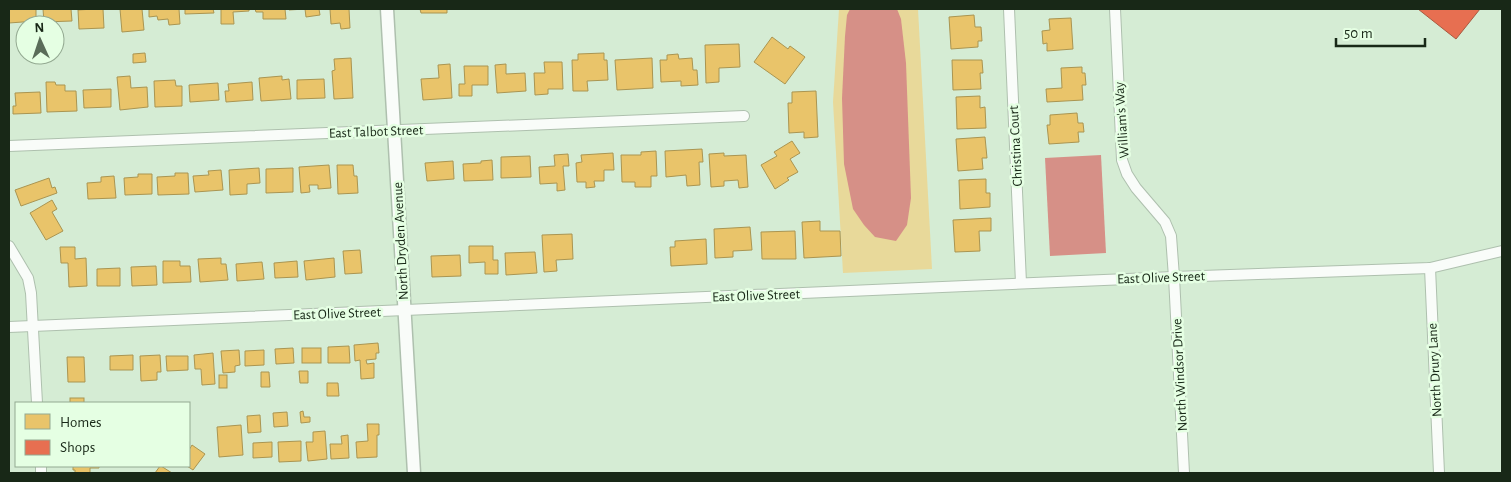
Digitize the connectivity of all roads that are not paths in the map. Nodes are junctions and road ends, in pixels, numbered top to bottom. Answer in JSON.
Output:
{"nodes":[{"id":1,"x":387,"y":9,"type":"edge"},
{"id":2,"x":1009,"y":9,"type":"edge"},
{"id":3,"x":1115,"y":9,"type":"edge"},
{"id":4,"x":744,"y":116,"type":"dead end"},
{"id":5,"x":394,"y":130,"type":"junction"},
{"id":6,"x":9,"y":146,"type":"edge"},
{"id":7,"x":9,"y":246,"type":"edge"},
{"id":8,"x":1502,"y":251,"type":"edge"},
{"id":9,"x":1430,"y":268,"type":"junction"},
{"id":10,"x":1174,"y":277,"type":"junction"},
{"id":11,"x":1021,"y":283,"type":"junction"},
{"id":12,"x":404,"y":310,"type":"junction"},
{"id":13,"x":33,"y":326,"type":"junction"},
{"id":14,"x":9,"y":327,"type":"edge"},
{"id":15,"x":37,"y":402,"type":"edge"},
{"id":16,"x":414,"y":473,"type":"edge"},
{"id":17,"x":1184,"y":473,"type":"edge"},
{"id":18,"x":1439,"y":473,"type":"edge"}],
"edges":[{"from":1,"to":5,"type":"street","name":"North Dryden Avenue"},
{"from":2,"to":11,"type":"street","name":"Christina Court"},
{"from":3,"to":10,"type":"street","name":"William's Way"},
{"from":4,"to":5,"type":"street","name":"East Talbot Street"},
{"from":5,"to":6,"type":"street","name":"East Talbot Street"},
{"from":5,"to":12,"type":"street","name":"North Dryden Avenue"},
{"from":7,"to":13,"type":"street"},
{"from":8,"to":9,"type":"street","name":"East Olive Street"},
{"from":9,"to":10,"type":"street","name":"East Olive Street"},
{"from":9,"to":18,"type":"street","name":"North Drury Lane"},
{"from":10,"to":11,"type":"street","name":"East Olive Street"},
{"from":10,"to":17,"type":"street","name":"North Windsor Drive"},
{"from":11,"to":12,"type":"street","name":"East Olive Street"},
{"from":12,"to":13,"type":"street","name":"East Olive Street"},
{"from":12,"to":16,"type":"street","name":"North Dryden Avenue"},
{"from":13,"to":14,"type":"street","name":"East Olive Street"},
{"from":13,"to":15,"type":"street"}]}
